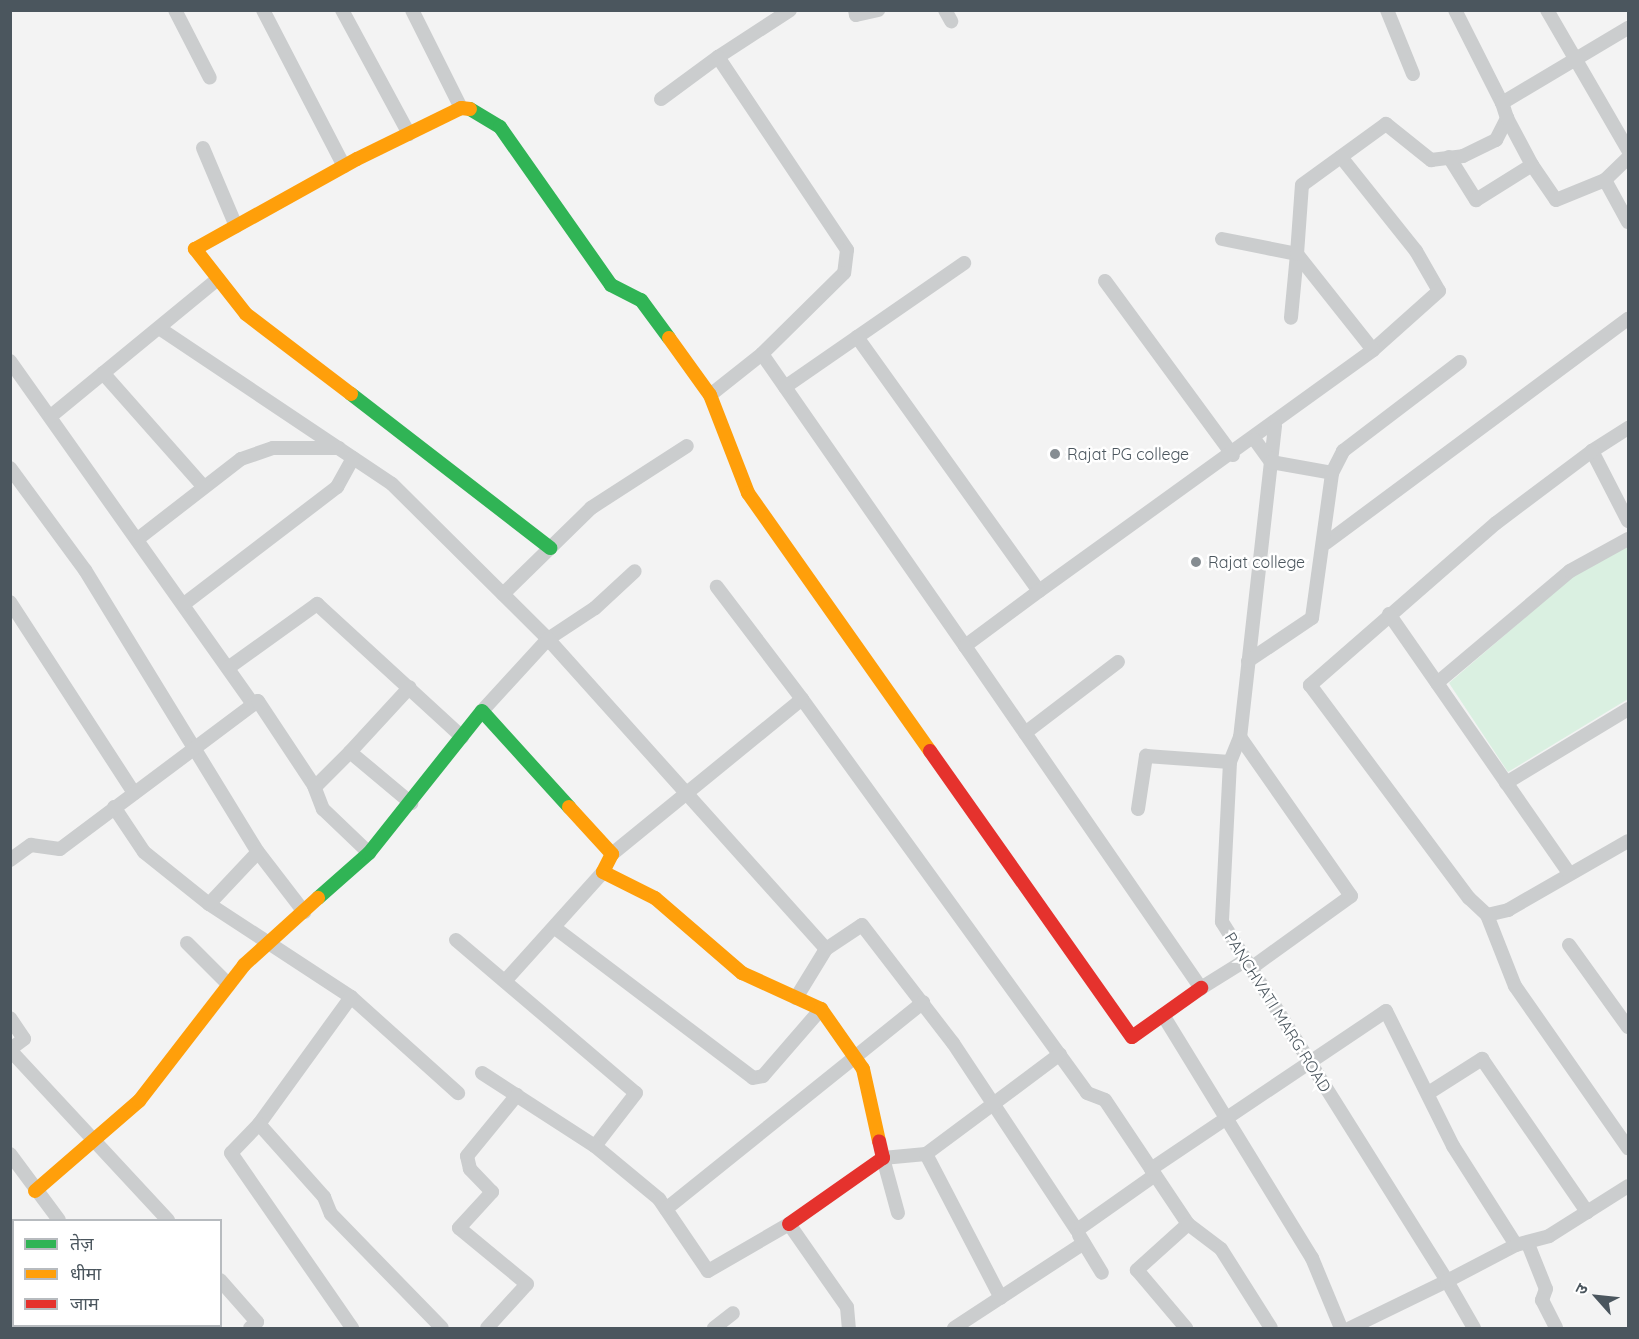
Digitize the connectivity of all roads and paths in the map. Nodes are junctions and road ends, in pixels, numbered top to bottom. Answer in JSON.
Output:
{"nodes":[{"id":1,"x":175,"y":10,"type":"edge"},
{"id":2,"x":263,"y":10,"type":"edge"},
{"id":3,"x":342,"y":10,"type":"edge"},
{"id":4,"x":412,"y":10,"type":"edge"},
{"id":5,"x":790,"y":10,"type":"edge"},
{"id":6,"x":855,"y":10,"type":"edge"},
{"id":7,"x":878,"y":10,"type":"edge"},
{"id":8,"x":1387,"y":10,"type":"edge"},
{"id":9,"x":1455,"y":10,"type":"edge"},
{"id":10,"x":1547,"y":10,"type":"edge"},
{"id":11,"x":1629,"y":28,"type":"edge"},
{"id":12,"x":718,"y":57,"type":"junction"},
{"id":13,"x":1574,"y":61,"type":"junction"},
{"id":14,"x":1413,"y":74,"type":"dead end"},
{"id":15,"x":210,"y":78,"type":"dead end"},
{"id":16,"x":661,"y":99,"type":"dead end"},
{"id":17,"x":1502,"y":103,"type":"junction"},
{"id":18,"x":461,"y":108,"type":"junction"},
{"id":19,"x":1507,"y":118,"type":"junction"},
{"id":20,"x":409,"y":134,"type":"junction"},
{"id":21,"x":203,"y":148,"type":"dead end"},
{"id":22,"x":1629,"y":150,"type":"edge"},
{"id":23,"x":1341,"y":157,"type":"junction"},
{"id":24,"x":1449,"y":157,"type":"junction"},
{"id":25,"x":1629,"y":158,"type":"edge"},
{"id":26,"x":1532,"y":165,"type":"junction"},
{"id":27,"x":344,"y":166,"type":"junction"},
{"id":28,"x":1605,"y":180,"type":"junction"},
{"id":29,"x":1629,"y":222,"type":"edge"},
{"id":30,"x":236,"y":226,"type":"junction"},
{"id":31,"x":1222,"y":239,"type":"dead end"},
{"id":32,"x":1298,"y":254,"type":"junction"},
{"id":33,"x":964,"y":263,"type":"dead end"},
{"id":34,"x":218,"y":279,"type":"junction"},
{"id":35,"x":1105,"y":281,"type":"dead end"},
{"id":36,"x":1291,"y":318,"type":"dead end"},
{"id":37,"x":1629,"y":319,"type":"edge"},
{"id":38,"x":159,"y":328,"type":"junction"},
{"id":39,"x":857,"y":337,"type":"junction"},
{"id":40,"x":1372,"y":350,"type":"junction"},
{"id":41,"x":762,"y":354,"type":"junction"},
{"id":42,"x":10,"y":361,"type":"edge"},
{"id":43,"x":1460,"y":362,"type":"dead end"},
{"id":44,"x":103,"y":373,"type":"junction"},
{"id":45,"x":785,"y":387,"type":"junction"},
{"id":46,"x":710,"y":395,"type":"junction"},
{"id":47,"x":51,"y":416,"type":"junction"},
{"id":48,"x":1275,"y":426,"type":"junction"},
{"id":49,"x":1629,"y":428,"type":"edge"},
{"id":50,"x":1255,"y":440,"type":"junction"},
{"id":51,"x":687,"y":446,"type":"dead end"},
{"id":52,"x":339,"y":448,"type":"junction"},
{"id":53,"x":1592,"y":451,"type":"junction"},
{"id":54,"x":1233,"y":455,"type":"junction"},
{"id":55,"x":353,"y":458,"type":"junction"},
{"id":56,"x":1271,"y":462,"type":"junction"},
{"id":57,"x":10,"y":468,"type":"edge"},
{"id":58,"x":1332,"y":473,"type":"junction"},
{"id":59,"x":203,"y":486,"type":"junction"},
{"id":60,"x":1629,"y":521,"type":"edge"},
{"id":61,"x":139,"y":538,"type":"junction"},
{"id":62,"x":1629,"y":539,"type":"edge"},
{"id":63,"x":1326,"y":543,"type":"junction"},
{"id":64,"x":550,"y":548,"type":"junction"},
{"id":65,"x":635,"y":571,"type":"dead end"},
{"id":66,"x":717,"y":587,"type":"dead end"},
{"id":67,"x":1039,"y":591,"type":"junction"},
{"id":68,"x":503,"y":594,"type":"junction"},
{"id":69,"x":10,"y":602,"type":"edge"},
{"id":70,"x":184,"y":604,"type":"junction"},
{"id":71,"x":1389,"y":614,"type":"junction"},
{"id":72,"x":548,"y":639,"type":"junction"},
{"id":73,"x":965,"y":646,"type":"junction"},
{"id":74,"x":1118,"y":662,"type":"dead end"},
{"id":75,"x":1248,"y":662,"type":"junction"},
{"id":76,"x":228,"y":668,"type":"junction"},
{"id":77,"x":1437,"y":683,"type":"junction"},
{"id":78,"x":410,"y":687,"type":"junction"},
{"id":79,"x":802,"y":699,"type":"junction"},
{"id":80,"x":252,"y":703,"type":"junction"},
{"id":81,"x":1629,"y":709,"type":"edge"},
{"id":82,"x":482,"y":711,"type":"junction"},
{"id":83,"x":1025,"y":733,"type":"junction"},
{"id":84,"x":462,"y":737,"type":"junction"},
{"id":85,"x":1239,"y":737,"type":"junction"},
{"id":86,"x":195,"y":746,"type":"junction"},
{"id":87,"x":350,"y":752,"type":"junction"},
{"id":88,"x":1230,"y":762,"type":"junction"},
{"id":89,"x":1506,"y":783,"type":"junction"},
{"id":90,"x":314,"y":786,"type":"junction"},
{"id":91,"x":134,"y":793,"type":"junction"},
{"id":92,"x":687,"y":795,"type":"junction"},
{"id":93,"x":411,"y":803,"type":"junction"},
{"id":94,"x":114,"y":807,"type":"junction"},
{"id":95,"x":1138,"y":809,"type":"dead end"},
{"id":96,"x":1629,"y":841,"type":"edge"},
{"id":97,"x":258,"y":852,"type":"junction"},
{"id":98,"x":369,"y":853,"type":"junction"},
{"id":99,"x":612,"y":854,"type":"junction"},
{"id":100,"x":12,"y":855,"type":"edge"},
{"id":101,"x":603,"y":872,"type":"junction"},
{"id":102,"x":1569,"y":873,"type":"junction"},
{"id":103,"x":209,"y":904,"type":"junction"},
{"id":104,"x":304,"y":912,"type":"junction"},
{"id":105,"x":1488,"y":915,"type":"junction"},
{"id":106,"x":555,"y":928,"type":"junction"},
{"id":107,"x":456,"y":940,"type":"dead end"},
{"id":108,"x":187,"y":943,"type":"dead end"},
{"id":109,"x":270,"y":943,"type":"junction"},
{"id":110,"x":1569,"y":945,"type":"dead end"},
{"id":111,"x":826,"y":949,"type":"junction"},
{"id":112,"x":1248,"y":964,"type":"junction"},
{"id":113,"x":505,"y":981,"type":"junction"},
{"id":114,"x":229,"y":985,"type":"junction"},
{"id":115,"x":1201,"y":988,"type":"junction"},
{"id":116,"x":351,"y":997,"type":"junction"},
{"id":117,"x":796,"y":998,"type":"junction"},
{"id":118,"x":923,"y":1002,"type":"junction"},
{"id":119,"x":821,"y":1010,"type":"junction"},
{"id":120,"x":1163,"y":1015,"type":"junction"},
{"id":121,"x":10,"y":1018,"type":"edge"},
{"id":122,"x":1629,"y":1027,"type":"edge"},
{"id":123,"x":11,"y":1049,"type":"edge"},
{"id":124,"x":1060,"y":1054,"type":"junction"},
{"id":125,"x":855,"y":1057,"type":"junction"},
{"id":126,"x":1311,"y":1064,"type":"junction"},
{"id":127,"x":482,"y":1073,"type":"dead end"},
{"id":128,"x":1430,"y":1092,"type":"junction"},
{"id":129,"x":458,"y":1093,"type":"dead end"},
{"id":130,"x":517,"y":1095,"type":"junction"},
{"id":131,"x":994,"y":1103,"type":"junction"},
{"id":132,"x":1227,"y":1119,"type":"junction"},
{"id":133,"x":259,"y":1124,"type":"junction"},
{"id":134,"x":97,"y":1139,"type":"junction"},
{"id":135,"x":595,"y":1146,"type":"junction"},
{"id":136,"x":1629,"y":1148,"type":"edge"},
{"id":137,"x":10,"y":1154,"type":"edge"},
{"id":138,"x":926,"y":1154,"type":"junction"},
{"id":139,"x":883,"y":1158,"type":"junction"},
{"id":140,"x":1153,"y":1172,"type":"junction"},
{"id":141,"x":35,"y":1191,"type":"junction"},
{"id":142,"x":1626,"y":1192,"type":"edge"},
{"id":143,"x":666,"y":1209,"type":"junction"},
{"id":144,"x":1587,"y":1212,"type":"junction"},
{"id":145,"x":898,"y":1213,"type":"dead end"},
{"id":146,"x":57,"y":1219,"type":"edge"},
{"id":147,"x":166,"y":1219,"type":"edge"},
{"id":148,"x":789,"y":1224,"type":"junction"},
{"id":149,"x":1188,"y":1224,"type":"junction"},
{"id":150,"x":1080,"y":1236,"type":"junction"},
{"id":151,"x":1522,"y":1244,"type":"junction"},
{"id":152,"x":1102,"y":1273,"type":"dead end"},
{"id":153,"x":1447,"y":1281,"type":"junction"},
{"id":154,"x":222,"y":1282,"type":"edge"},
{"id":155,"x":1001,"y":1298,"type":"junction"},
{"id":156,"x":733,"y":1314,"type":"dead end"},
{"id":157,"x":250,"y":1329,"type":"edge"},
{"id":158,"x":352,"y":1329,"type":"edge"},
{"id":159,"x":442,"y":1329,"type":"edge"},
{"id":160,"x":487,"y":1329,"type":"edge"},
{"id":161,"x":714,"y":1329,"type":"edge"},
{"id":162,"x":849,"y":1329,"type":"edge"},
{"id":163,"x":954,"y":1329,"type":"edge"},
{"id":164,"x":1186,"y":1329,"type":"edge"},
{"id":165,"x":1271,"y":1329,"type":"edge"},
{"id":166,"x":1341,"y":1329,"type":"edge"},
{"id":167,"x":1350,"y":1329,"type":"edge"},
{"id":168,"x":1474,"y":1329,"type":"edge"},
{"id":169,"x":1556,"y":1329,"type":"edge"}],
"edges":[{"from":1,"to":15,"type":"street"},
{"from":2,"to":27,"type":"street"},
{"from":3,"to":20,"type":"street"},
{"from":4,"to":18,"type":"street"},
{"from":5,"to":12,"type":"street"},
{"from":6,"to":7,"type":"street"},
{"from":8,"to":14,"type":"street"},
{"from":9,"to":17,"type":"street"},
{"from":10,"to":13,"type":"street"},
{"from":11,"to":13,"type":"street"},
{"from":12,"to":16,"type":"street"},
{"from":12,"to":41,"type":"street"},
{"from":13,"to":17,"type":"street"},
{"from":13,"to":22,"type":"street"},
{"from":17,"to":19,"type":"street"},
{"from":18,"to":20,"type":"street"},
{"from":18,"to":46,"type":"street"},
{"from":19,"to":24,"type":"street"},
{"from":19,"to":26,"type":"street"},
{"from":20,"to":27,"type":"street"},
{"from":21,"to":30,"type":"street"},
{"from":23,"to":24,"type":"street"},
{"from":23,"to":32,"type":"street"},
{"from":23,"to":40,"type":"street"},
{"from":24,"to":26,"type":"street"},
{"from":25,"to":28,"type":"street"},
{"from":26,"to":28,"type":"street"},
{"from":27,"to":30,"type":"street"},
{"from":28,"to":29,"type":"street"},
{"from":30,"to":34,"type":"street"},
{"from":31,"to":32,"type":"street"},
{"from":32,"to":36,"type":"street"},
{"from":32,"to":40,"type":"street"},
{"from":33,"to":39,"type":"street"},
{"from":34,"to":38,"type":"street"},
{"from":34,"to":64,"type":"street"},
{"from":35,"to":54,"type":"street"},
{"from":37,"to":63,"type":"street"},
{"from":38,"to":44,"type":"street"},
{"from":38,"to":52,"type":"street"},
{"from":39,"to":45,"type":"street"},
{"from":39,"to":67,"type":"street"},
{"from":40,"to":48,"type":"street"},
{"from":41,"to":45,"type":"street"},
{"from":41,"to":46,"type":"street"},
{"from":42,"to":47,"type":"street"},
{"from":43,"to":58,"type":"street"},
{"from":44,"to":47,"type":"street"},
{"from":44,"to":59,"type":"street"},
{"from":45,"to":73,"type":"street"},
{"from":46,"to":120,"type":"street"},
{"from":47,"to":61,"type":"street"},
{"from":48,"to":50,"type":"street"},
{"from":48,"to":56,"type":"street","name":"PANCHVATI MARG ROAD"},
{"from":49,"to":53,"type":"street"},
{"from":50,"to":54,"type":"street"},
{"from":50,"to":56,"type":"street"},
{"from":51,"to":64,"type":"street"},
{"from":52,"to":55,"type":"street"},
{"from":52,"to":59,"type":"street"},
{"from":53,"to":60,"type":"street"},
{"from":53,"to":71,"type":"street"},
{"from":54,"to":67,"type":"street"},
{"from":55,"to":68,"type":"street"},
{"from":55,"to":70,"type":"street"},
{"from":56,"to":58,"type":"street"},
{"from":56,"to":75,"type":"street","name":"PANCHVATI MARG ROAD"},
{"from":57,"to":86,"type":"street"},
{"from":58,"to":63,"type":"street"},
{"from":59,"to":61,"type":"street"},
{"from":61,"to":70,"type":"street"},
{"from":62,"to":77,"type":"street"},
{"from":63,"to":75,"type":"street"},
{"from":64,"to":68,"type":"street"},
{"from":65,"to":72,"type":"street"},
{"from":66,"to":79,"type":"street"},
{"from":67,"to":73,"type":"street"},
{"from":68,"to":72,"type":"street"},
{"from":69,"to":91,"type":"street"},
{"from":70,"to":76,"type":"street"},
{"from":71,"to":77,"type":"street"},
{"from":71,"to":105,"type":"street"},
{"from":72,"to":82,"type":"street"},
{"from":72,"to":92,"type":"street"},
{"from":73,"to":83,"type":"street"},
{"from":74,"to":83,"type":"street"},
{"from":75,"to":85,"type":"street","name":"PANCHVATI MARG ROAD"},
{"from":76,"to":78,"type":"street"},
{"from":76,"to":80,"type":"street"},
{"from":77,"to":89,"type":"street"},
{"from":78,"to":84,"type":"street"},
{"from":78,"to":87,"type":"street"},
{"from":79,"to":92,"type":"street"},
{"from":79,"to":124,"type":"street"},
{"from":80,"to":86,"type":"street"},
{"from":80,"to":90,"type":"street"},
{"from":81,"to":89,"type":"street"},
{"from":82,"to":84,"type":"street"},
{"from":82,"to":99,"type":"street"},
{"from":83,"to":115,"type":"street"},
{"from":84,"to":93,"type":"street"},
{"from":85,"to":88,"type":"street","name":"PANCHVATI MARG ROAD"},
{"from":85,"to":112,"type":"street"},
{"from":86,"to":91,"type":"street"},
{"from":86,"to":97,"type":"street"},
{"from":87,"to":90,"type":"street"},
{"from":87,"to":93,"type":"street"},
{"from":88,"to":95,"type":"street"},
{"from":88,"to":112,"type":"street","name":"PANCHVATI MARG ROAD"},
{"from":89,"to":102,"type":"street"},
{"from":90,"to":98,"type":"street"},
{"from":91,"to":94,"type":"street"},
{"from":92,"to":99,"type":"street"},
{"from":92,"to":111,"type":"street"},
{"from":93,"to":98,"type":"street"},
{"from":94,"to":100,"type":"street"},
{"from":94,"to":103,"type":"street"},
{"from":96,"to":102,"type":"street"},
{"from":97,"to":103,"type":"street"},
{"from":97,"to":104,"type":"street"},
{"from":98,"to":104,"type":"street"},
{"from":99,"to":101,"type":"street"},
{"from":101,"to":106,"type":"street"},
{"from":101,"to":117,"type":"street"},
{"from":102,"to":105,"type":"street"},
{"from":103,"to":109,"type":"street"},
{"from":104,"to":109,"type":"street"},
{"from":105,"to":136,"type":"street"},
{"from":106,"to":113,"type":"street"},
{"from":106,"to":119,"type":"street"},
{"from":107,"to":113,"type":"street"},
{"from":108,"to":114,"type":"street"},
{"from":109,"to":114,"type":"street"},
{"from":109,"to":116,"type":"street"},
{"from":110,"to":122,"type":"street"},
{"from":111,"to":117,"type":"street"},
{"from":111,"to":118,"type":"street"},
{"from":112,"to":115,"type":"street"},
{"from":112,"to":126,"type":"street","name":"PANCHVATI MARG ROAD"},
{"from":113,"to":135,"type":"street"},
{"from":114,"to":134,"type":"street"},
{"from":115,"to":120,"type":"street"},
{"from":116,"to":129,"type":"street"},
{"from":116,"to":133,"type":"street"},
{"from":117,"to":119,"type":"street"},
{"from":118,"to":125,"type":"street"},
{"from":118,"to":131,"type":"street"},
{"from":119,"to":125,"type":"street"},
{"from":120,"to":132,"type":"street"},
{"from":121,"to":123,"type":"street"},
{"from":123,"to":134,"type":"street"},
{"from":124,"to":131,"type":"street"},
{"from":124,"to":140,"type":"street"},
{"from":125,"to":139,"type":"street"},
{"from":125,"to":143,"type":"street"},
{"from":126,"to":128,"type":"street"},
{"from":126,"to":132,"type":"street"},
{"from":126,"to":153,"type":"street","name":"PANCHVATI MARG ROAD"},
{"from":127,"to":130,"type":"street"},
{"from":128,"to":144,"type":"street"},
{"from":128,"to":151,"type":"street"},
{"from":130,"to":135,"type":"street"},
{"from":130,"to":160,"type":"street"},
{"from":131,"to":138,"type":"street"},
{"from":131,"to":150,"type":"street"},
{"from":132,"to":140,"type":"street"},
{"from":132,"to":166,"type":"street"},
{"from":133,"to":158,"type":"street"},
{"from":133,"to":159,"type":"street"},
{"from":134,"to":141,"type":"street"},
{"from":134,"to":147,"type":"street"},
{"from":135,"to":143,"type":"street"},
{"from":137,"to":141,"type":"street"},
{"from":138,"to":139,"type":"street"},
{"from":138,"to":155,"type":"street"},
{"from":139,"to":145,"type":"street"},
{"from":139,"to":148,"type":"street"},
{"from":140,"to":149,"type":"street"},
{"from":140,"to":150,"type":"street"},
{"from":141,"to":146,"type":"street"},
{"from":142,"to":144,"type":"street"},
{"from":143,"to":148,"type":"street"},
{"from":144,"to":151,"type":"street"},
{"from":148,"to":162,"type":"street"},
{"from":149,"to":164,"type":"street"},
{"from":149,"to":165,"type":"street"},
{"from":150,"to":152,"type":"street"},
{"from":150,"to":155,"type":"street"},
{"from":151,"to":153,"type":"street"},
{"from":151,"to":169,"type":"street"},
{"from":153,"to":167,"type":"street"},
{"from":153,"to":168,"type":"street","name":"PANCHVATI MARG ROAD"},
{"from":154,"to":157,"type":"street"},
{"from":155,"to":163,"type":"street"},
{"from":156,"to":161,"type":"street"}]}
